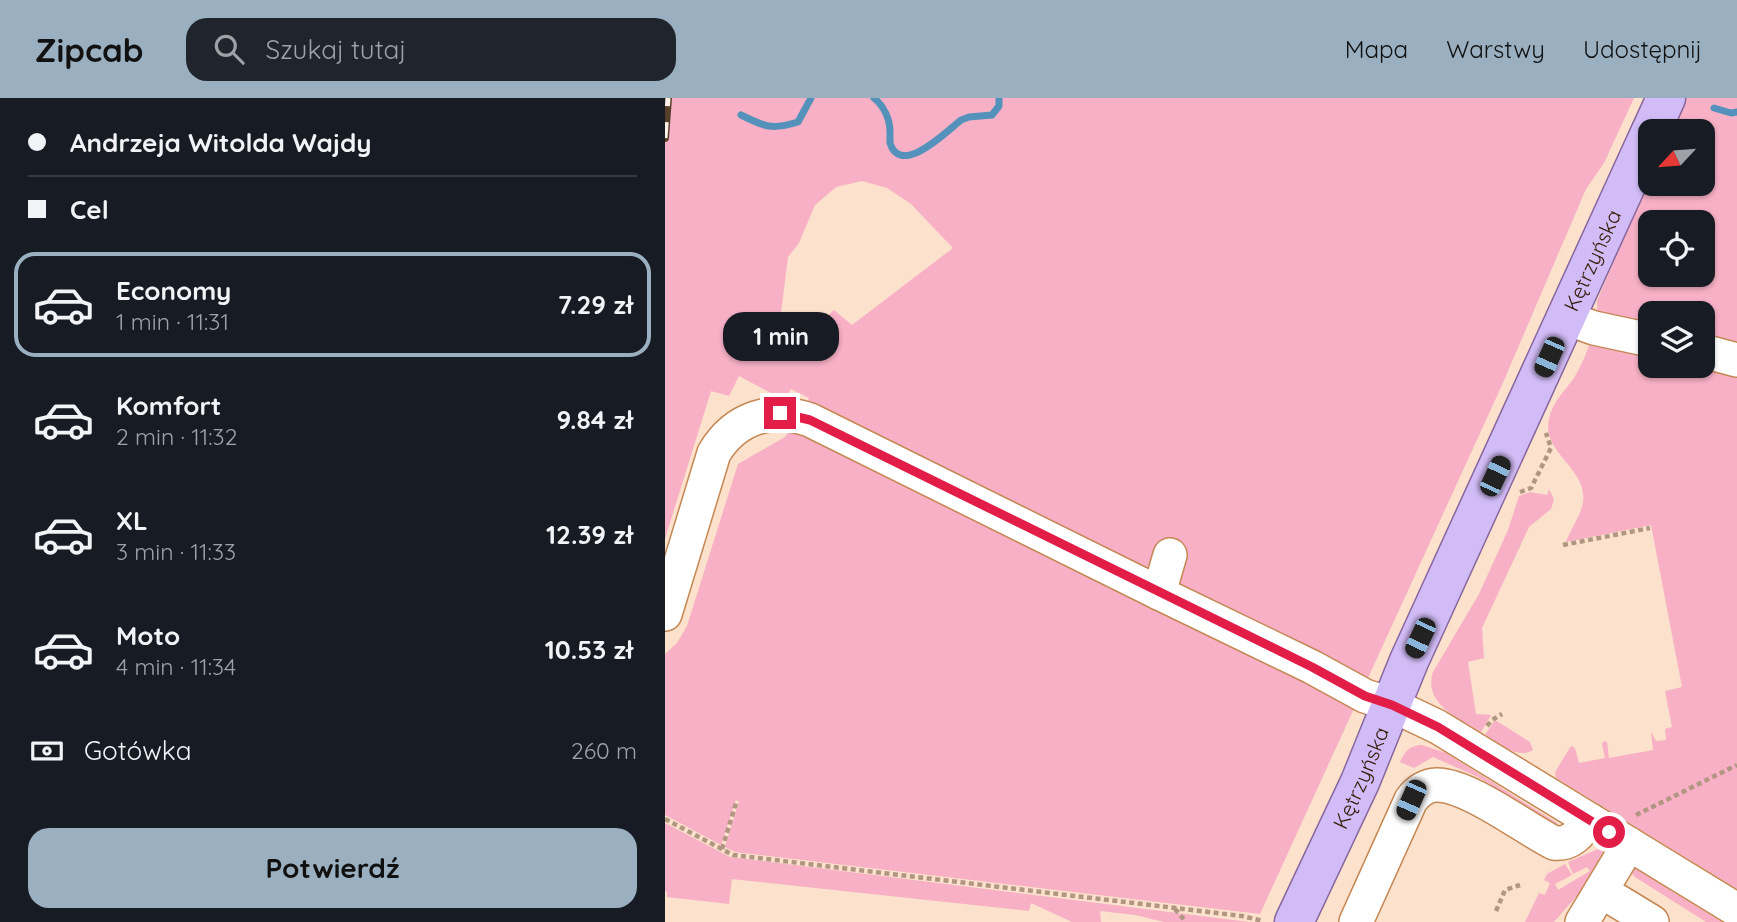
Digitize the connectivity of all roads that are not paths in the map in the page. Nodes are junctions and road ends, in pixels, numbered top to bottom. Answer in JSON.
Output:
{"nodes":[{"id":1,"x":1666,"y":98,"type":"edge"},
{"id":2,"x":1657,"y":119,"type":"edge"},
{"id":3,"x":1638,"y":160,"type":"edge"},
{"id":4,"x":1566,"y":318,"type":"junction"},
{"id":5,"x":1638,"y":337,"type":"edge"},
{"id":6,"x":1715,"y":354,"type":"edge"},
{"id":7,"x":1737,"y":360,"type":"edge"},
{"id":8,"x":1170,"y":555,"type":"dead end"},
{"id":9,"x":1159,"y":593,"type":"junction"},
{"id":10,"x":665,"y":614,"type":"edge"},
{"id":11,"x":1392,"y":705,"type":"junction"},
{"id":12,"x":1590,"y":820,"type":"junction"},
{"id":13,"x":1632,"y":830,"type":"junction"},
{"id":14,"x":1601,"y":891,"type":"junction"},
{"id":15,"x":1737,"y":910,"type":"edge"},
{"id":16,"x":1278,"y":922,"type":"edge"},
{"id":17,"x":1356,"y":922,"type":"edge"},
{"id":18,"x":1582,"y":922,"type":"edge"},
{"id":19,"x":1651,"y":922,"type":"edge"}],
"edges":[{"from":1,"to":2,"type":"main road","name":"Kętrzyńska"},
{"from":3,"to":4,"type":"main road","name":"Kętrzyńska"},
{"from":4,"to":5,"type":"street"},
{"from":4,"to":11,"type":"main road","name":"Kętrzyńska"},
{"from":6,"to":7,"type":"street"},
{"from":8,"to":9,"type":"street"},
{"from":9,"to":10,"type":"street"},
{"from":9,"to":11,"type":"street"},
{"from":11,"to":12,"type":"street"},
{"from":11,"to":16,"type":"main road","name":"Kętrzyńska"},
{"from":12,"to":13,"type":"street"},
{"from":12,"to":17,"type":"street"},
{"from":13,"to":14,"type":"street"},
{"from":13,"to":15,"type":"street"},
{"from":14,"to":18,"type":"street"},
{"from":14,"to":19,"type":"street"}]}
